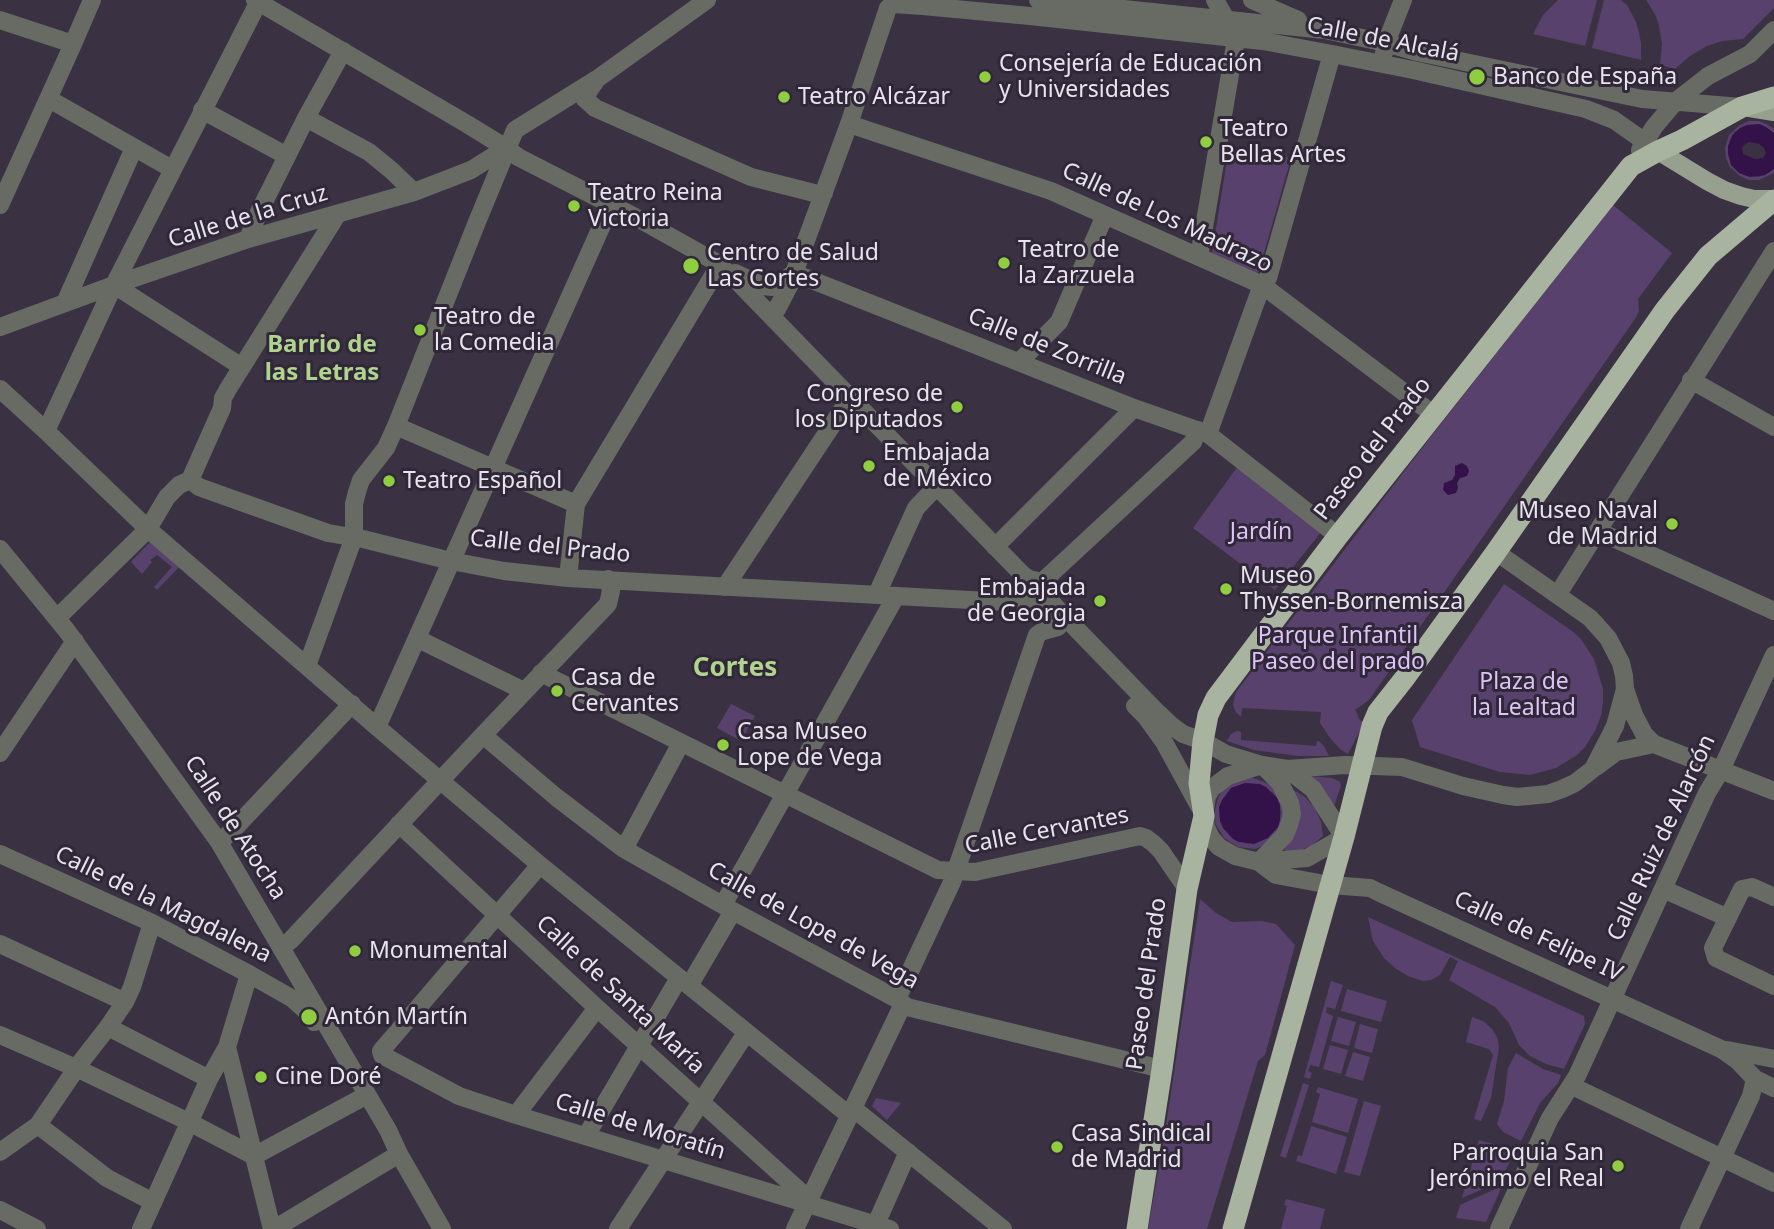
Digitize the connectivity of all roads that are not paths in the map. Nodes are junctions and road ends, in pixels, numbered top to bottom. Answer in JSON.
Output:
{"nodes":[{"id":1,"x":92,"y":0,"type":"edge"},
{"id":2,"x":707,"y":0,"type":"edge"},
{"id":3,"x":1038,"y":0,"type":"edge"},
{"id":4,"x":1189,"y":0,"type":"edge"},
{"id":5,"x":1215,"y":0,"type":"edge"},
{"id":6,"x":1252,"y":0,"type":"edge"},
{"id":7,"x":1403,"y":0,"type":"edge"},
{"id":8,"x":256,"y":1,"type":"edge"},
{"id":9,"x":885,"y":8,"type":"edge"},
{"id":10,"x":1169,"y":13,"type":"junction"},
{"id":11,"x":1226,"y":20,"type":"junction"},
{"id":12,"x":3,"y":25,"type":"edge"},
{"id":13,"x":1325,"y":30,"type":"junction"},
{"id":14,"x":1774,"y":30,"type":"edge"},
{"id":15,"x":1236,"y":39,"type":"junction"},
{"id":16,"x":1386,"y":43,"type":"junction"},
{"id":17,"x":74,"y":44,"type":"junction"},
{"id":18,"x":343,"y":51,"type":"junction"},
{"id":19,"x":1332,"y":54,"type":"junction"},
{"id":20,"x":1382,"y":64,"type":"junction"},
{"id":21,"x":597,"y":79,"type":"junction"},
{"id":22,"x":1774,"y":97,"type":"edge"},
{"id":23,"x":49,"y":99,"type":"junction"},
{"id":24,"x":1676,"y":101,"type":"junction"},
{"id":25,"x":1742,"y":107,"type":"junction"},
{"id":26,"x":202,"y":110,"type":"junction"},
{"id":27,"x":1774,"y":112,"type":"edge"},
{"id":28,"x":306,"y":118,"type":"junction"},
{"id":29,"x":849,"y":124,"type":"junction"},
{"id":30,"x":1651,"y":146,"type":"junction"},
{"id":31,"x":134,"y":148,"type":"junction"},
{"id":32,"x":506,"y":148,"type":"junction"},
{"id":33,"x":288,"y":156,"type":"junction"},
{"id":34,"x":172,"y":169,"type":"junction"},
{"id":35,"x":414,"y":192,"type":"junction"},
{"id":36,"x":824,"y":193,"type":"junction"},
{"id":37,"x":1774,"y":199,"type":"edge"},
{"id":38,"x":0,"y":205,"type":"edge"},
{"id":39,"x":611,"y":205,"type":"junction"},
{"id":40,"x":337,"y":215,"type":"junction"},
{"id":41,"x":1105,"y":215,"type":"junction"},
{"id":42,"x":248,"y":239,"type":"junction"},
{"id":43,"x":1774,"y":251,"type":"edge"},
{"id":44,"x":1199,"y":257,"type":"junction"},
{"id":45,"x":719,"y":266,"type":"junction"},
{"id":46,"x":794,"y":273,"type":"junction"},
{"id":47,"x":114,"y":285,"type":"junction"},
{"id":48,"x":1262,"y":285,"type":"junction"},
{"id":49,"x":65,"y":303,"type":"junction"},
{"id":50,"x":766,"y":310,"type":"junction"},
{"id":51,"x":0,"y":327,"type":"edge"},
{"id":52,"x":1019,"y":362,"type":"junction"},
{"id":53,"x":242,"y":367,"type":"junction"},
{"id":54,"x":1691,"y":380,"type":"junction"},
{"id":55,"x":0,"y":389,"type":"edge"},
{"id":56,"x":850,"y":398,"type":"junction"},
{"id":57,"x":1134,"y":408,"type":"junction"},
{"id":58,"x":1434,"y":415,"type":"junction"},
{"id":59,"x":396,"y":426,"type":"junction"},
{"id":60,"x":1774,"y":427,"type":"edge"},
{"id":61,"x":46,"y":430,"type":"junction"},
{"id":62,"x":1203,"y":432,"type":"junction"},
{"id":63,"x":493,"y":468,"type":"junction"},
{"id":64,"x":190,"y":480,"type":"junction"},
{"id":65,"x":937,"y":486,"type":"junction"},
{"id":66,"x":576,"y":504,"type":"junction"},
{"id":67,"x":148,"y":529,"type":"junction"},
{"id":68,"x":1598,"y":531,"type":"junction"},
{"id":69,"x":1338,"y":536,"type":"junction"},
{"id":70,"x":354,"y":537,"type":"junction"},
{"id":71,"x":995,"y":547,"type":"junction"},
{"id":72,"x":0,"y":550,"type":"edge"},
{"id":73,"x":1496,"y":552,"type":"junction"},
{"id":74,"x":450,"y":561,"type":"junction"},
{"id":75,"x":1023,"y":575,"type":"junction"},
{"id":76,"x":568,"y":578,"type":"junction"},
{"id":77,"x":608,"y":579,"type":"junction"},
{"id":78,"x":1042,"y":582,"type":"junction"},
{"id":79,"x":725,"y":587,"type":"junction"},
{"id":80,"x":877,"y":594,"type":"junction"},
{"id":81,"x":1558,"y":594,"type":"junction"},
{"id":82,"x":896,"y":596,"type":"junction"},
{"id":83,"x":1027,"y":603,"type":"junction"},
{"id":84,"x":1774,"y":611,"type":"edge"},
{"id":85,"x":57,"y":618,"type":"junction"},
{"id":86,"x":1060,"y":621,"type":"junction"},
{"id":87,"x":1037,"y":635,"type":"junction"},
{"id":88,"x":418,"y":639,"type":"junction"},
{"id":89,"x":75,"y":641,"type":"junction"},
{"id":90,"x":1774,"y":655,"type":"edge"},
{"id":91,"x":307,"y":666,"type":"junction"},
{"id":92,"x":541,"y":673,"type":"junction"},
{"id":93,"x":1625,"y":689,"type":"junction"},
{"id":94,"x":524,"y":691,"type":"junction"},
{"id":95,"x":352,"y":705,"type":"junction"},
{"id":96,"x":377,"y":727,"type":"junction"},
{"id":97,"x":482,"y":735,"type":"junction"},
{"id":98,"x":1203,"y":741,"type":"junction"},
{"id":99,"x":681,"y":743,"type":"junction"},
{"id":100,"x":1654,"y":744,"type":"junction"},
{"id":101,"x":0,"y":753,"type":"edge"},
{"id":102,"x":1262,"y":765,"type":"junction"},
{"id":103,"x":1363,"y":766,"type":"junction"},
{"id":104,"x":1287,"y":769,"type":"junction"},
{"id":105,"x":1593,"y":769,"type":"junction"},
{"id":106,"x":1721,"y":770,"type":"junction"},
{"id":107,"x":440,"y":780,"type":"junction"},
{"id":108,"x":1774,"y":791,"type":"edge"},
{"id":109,"x":785,"y":795,"type":"junction"},
{"id":110,"x":1204,"y":816,"type":"junction"},
{"id":111,"x":399,"y":824,"type":"junction"},
{"id":112,"x":1344,"y":837,"type":"junction"},
{"id":113,"x":219,"y":842,"type":"junction"},
{"id":114,"x":624,"y":849,"type":"junction"},
{"id":115,"x":0,"y":854,"type":"edge"},
{"id":116,"x":1259,"y":862,"type":"junction"},
{"id":117,"x":540,"y":865,"type":"junction"},
{"id":118,"x":955,"y":872,"type":"junction"},
{"id":119,"x":1330,"y":885,"type":"junction"},
{"id":120,"x":1186,"y":889,"type":"junction"},
{"id":121,"x":1663,"y":889,"type":"junction"},
{"id":122,"x":1774,"y":897,"type":"edge"},
{"id":123,"x":728,"y":908,"type":"junction"},
{"id":124,"x":497,"y":915,"type":"junction"},
{"id":125,"x":1728,"y":918,"type":"junction"},
{"id":126,"x":152,"y":923,"type":"junction"},
{"id":127,"x":0,"y":944,"type":"edge"},
{"id":128,"x":281,"y":948,"type":"junction"},
{"id":129,"x":249,"y":974,"type":"junction"},
{"id":130,"x":684,"y":982,"type":"junction"},
{"id":131,"x":1774,"y":986,"type":"edge"},
{"id":132,"x":1613,"y":999,"type":"junction"},
{"id":133,"x":900,"y":1001,"type":"junction"},
{"id":134,"x":125,"y":1002,"type":"junction"},
{"id":135,"x":301,"y":1006,"type":"joint"},
{"id":136,"x":597,"y":1008,"type":"junction"},
{"id":137,"x":108,"y":1027,"type":"junction"},
{"id":138,"x":746,"y":1033,"type":"junction"},
{"id":139,"x":0,"y":1035,"type":"edge"},
{"id":140,"x":639,"y":1046,"type":"junction"},
{"id":141,"x":227,"y":1047,"type":"junction"},
{"id":142,"x":1721,"y":1049,"type":"junction"},
{"id":143,"x":1771,"y":1053,"type":"edge"},
{"id":144,"x":382,"y":1054,"type":"junction"},
{"id":145,"x":351,"y":1067,"type":"junction"},
{"id":146,"x":76,"y":1068,"type":"junction"},
{"id":147,"x":1162,"y":1069,"type":"junction"},
{"id":148,"x":209,"y":1079,"type":"junction"},
{"id":149,"x":1755,"y":1079,"type":"junction"},
{"id":150,"x":1572,"y":1086,"type":"junction"},
{"id":151,"x":1774,"y":1088,"type":"edge"},
{"id":152,"x":363,"y":1097,"type":"junction"},
{"id":153,"x":701,"y":1103,"type":"junction"},
{"id":154,"x":852,"y":1112,"type":"junction"},
{"id":155,"x":516,"y":1115,"type":"junction"},
{"id":156,"x":189,"y":1122,"type":"junction"},
{"id":157,"x":38,"y":1125,"type":"junction"},
{"id":158,"x":586,"y":1136,"type":"junction"},
{"id":159,"x":0,"y":1152,"type":"edge"},
{"id":160,"x":908,"y":1152,"type":"junction"},
{"id":161,"x":399,"y":1154,"type":"junction"},
{"id":162,"x":254,"y":1156,"type":"junction"},
{"id":163,"x":1721,"y":1158,"type":"junction"},
{"id":164,"x":663,"y":1159,"type":"junction"},
{"id":165,"x":1774,"y":1183,"type":"edge"},
{"id":166,"x":153,"y":1202,"type":"junction"},
{"id":167,"x":807,"y":1203,"type":"junction"},
{"id":168,"x":0,"y":1210,"type":"edge"},
{"id":169,"x":883,"y":1227,"type":"edge"},
{"id":170,"x":37,"y":1229,"type":"edge"},
{"id":171,"x":141,"y":1229,"type":"edge"},
{"id":172,"x":273,"y":1229,"type":"edge"},
{"id":173,"x":442,"y":1229,"type":"edge"},
{"id":174,"x":618,"y":1229,"type":"edge"},
{"id":175,"x":795,"y":1229,"type":"edge"},
{"id":176,"x":1003,"y":1229,"type":"edge"},
{"id":177,"x":1137,"y":1229,"type":"edge"},
{"id":178,"x":1233,"y":1229,"type":"edge"},
{"id":179,"x":1499,"y":1229,"type":"edge"},
{"id":180,"x":1689,"y":1229,"type":"edge"}],
"edges":[{"from":1,"to":17,"type":"street"},
{"from":2,"to":21,"type":"street"},
{"from":3,"to":10,"type":"street","name":"Calle de Alcalá"},
{"from":4,"to":10,"type":"street"},
{"from":5,"to":11,"type":"street"},
{"from":6,"to":13,"type":"street"},
{"from":7,"to":16,"type":"street"},
{"from":8,"to":18,"type":"street"},
{"from":8,"to":26,"type":"street"},
{"from":9,"to":15,"type":"street","name":"Calle de Alcalá"},
{"from":9,"to":29,"type":"street"},
{"from":10,"to":11,"type":"street","name":"Calle de Alcalá"},
{"from":11,"to":13,"type":"street","name":"Calle de Alcalá"},
{"from":11,"to":15,"type":"street"},
{"from":12,"to":17,"type":"street"},
{"from":13,"to":16,"type":"street","name":"Calle de Alcalá"},
{"from":14,"to":24,"type":"street"},
{"from":15,"to":19,"type":"street","name":"Calle de Alcalá"},
{"from":15,"to":44,"type":"street"},
{"from":16,"to":20,"type":"street"},
{"from":16,"to":24,"type":"street","name":"Calle de Alcalá"},
{"from":17,"to":23,"type":"street"},
{"from":18,"to":28,"type":"street"},
{"from":18,"to":32,"type":"street"},
{"from":19,"to":20,"type":"street","name":"Calle de Alcalá"},
{"from":19,"to":48,"type":"street"},
{"from":20,"to":30,"type":"street","name":"Calle de Alcalá"},
{"from":21,"to":32,"type":"street"},
{"from":21,"to":36,"type":"street"},
{"from":22,"to":25,"type":"highway","name":"Paseo del Prado"},
{"from":23,"to":31,"type":"street"},
{"from":23,"to":38,"type":"street"},
{"from":24,"to":25,"type":"street","name":"Calle de Alcalá"},
{"from":24,"to":30,"type":"street"},
{"from":25,"to":27,"type":"main road"},
{"from":25,"to":30,"type":"highway","name":"Paseo del Prado"},
{"from":26,"to":33,"type":"street"},
{"from":26,"to":34,"type":"street"},
{"from":28,"to":33,"type":"street"},
{"from":28,"to":35,"type":"street"},
{"from":29,"to":36,"type":"street"},
{"from":29,"to":41,"type":"street","name":"Calle de Los Madrazo"},
{"from":30,"to":37,"type":"main road"},
{"from":30,"to":58,"type":"highway","name":"Paseo del Prado"},
{"from":31,"to":34,"type":"street"},
{"from":31,"to":49,"type":"street"},
{"from":32,"to":35,"type":"street","name":"Calle de la Cruz"},
{"from":32,"to":39,"type":"street"},
{"from":32,"to":59,"type":"street"},
{"from":33,"to":42,"type":"street"},
{"from":34,"to":47,"type":"street"},
{"from":35,"to":40,"type":"street","name":"Calle de la Cruz"},
{"from":36,"to":46,"type":"street"},
{"from":37,"to":73,"type":"highway"},
{"from":39,"to":45,"type":"street"},
{"from":39,"to":63,"type":"street"},
{"from":40,"to":42,"type":"street","name":"Calle de la Cruz"},
{"from":40,"to":53,"type":"street"},
{"from":41,"to":44,"type":"street","name":"Calle de Los Madrazo"},
{"from":41,"to":52,"type":"street"},
{"from":42,"to":47,"type":"street","name":"Calle de la Cruz"},
{"from":43,"to":54,"type":"street"},
{"from":44,"to":48,"type":"street","name":"Calle de Los Madrazo"},
{"from":45,"to":46,"type":"street"},
{"from":45,"to":50,"type":"street"},
{"from":45,"to":66,"type":"street"},
{"from":46,"to":50,"type":"street"},
{"from":46,"to":52,"type":"street","name":"Calle de Zorrilla"},
{"from":47,"to":49,"type":"street","name":"Calle de la Cruz"},
{"from":47,"to":53,"type":"street"},
{"from":47,"to":61,"type":"street"},
{"from":48,"to":58,"type":"street","name":"Calle de Los Madrazo"},
{"from":48,"to":62,"type":"street"},
{"from":49,"to":51,"type":"street","name":"Calle de la Cruz"},
{"from":50,"to":56,"type":"street"},
{"from":52,"to":57,"type":"street","name":"Calle de Zorrilla"},
{"from":53,"to":64,"type":"street"},
{"from":54,"to":60,"type":"street"},
{"from":54,"to":68,"type":"street"},
{"from":55,"to":61,"type":"street"},
{"from":56,"to":65,"type":"street"},
{"from":56,"to":79,"type":"street"},
{"from":57,"to":62,"type":"street","name":"Calle de Zorrilla"},
{"from":57,"to":71,"type":"street"},
{"from":58,"to":69,"type":"highway","name":"Paseo del Prado"},
{"from":59,"to":63,"type":"street"},
{"from":59,"to":70,"type":"street"},
{"from":61,"to":67,"type":"street"},
{"from":62,"to":69,"type":"street","name":"Calle de Zorrilla"},
{"from":62,"to":78,"type":"street"},
{"from":63,"to":66,"type":"street"},
{"from":63,"to":74,"type":"street"},
{"from":64,"to":67,"type":"street"},
{"from":64,"to":70,"type":"street","name":"Calle del Prado"},
{"from":65,"to":71,"type":"street"},
{"from":65,"to":80,"type":"street"},
{"from":66,"to":76,"type":"street"},
{"from":67,"to":85,"type":"street"},
{"from":67,"to":91,"type":"street"},
{"from":68,"to":81,"type":"street"},
{"from":68,"to":84,"type":"street"},
{"from":69,"to":98,"type":"highway","name":"Paseo del Prado"},
{"from":70,"to":74,"type":"street","name":"Calle del Prado"},
{"from":70,"to":91,"type":"street"},
{"from":71,"to":75,"type":"street"},
{"from":72,"to":85,"type":"street","name":"Calle de Atocha"},
{"from":73,"to":81,"type":"street"},
{"from":73,"to":103,"type":"highway"},
{"from":74,"to":76,"type":"street","name":"Calle del Prado"},
{"from":74,"to":88,"type":"street"},
{"from":75,"to":78,"type":"street"},
{"from":75,"to":83,"type":"street"},
{"from":76,"to":77,"type":"street","name":"Calle del Prado"},
{"from":77,"to":79,"type":"street","name":"Calle del Prado"},
{"from":77,"to":92,"type":"street"},
{"from":78,"to":86,"type":"street"},
{"from":79,"to":80,"type":"street","name":"Calle del Prado"},
{"from":80,"to":82,"type":"street","name":"Calle del Prado"},
{"from":81,"to":93,"type":"street"},
{"from":82,"to":83,"type":"street","name":"Calle del Prado"},
{"from":82,"to":109,"type":"street"},
{"from":83,"to":86,"type":"street","name":"Calle del Prado"},
{"from":83,"to":87,"type":"street"},
{"from":85,"to":89,"type":"street","name":"Calle de Atocha"},
{"from":86,"to":87,"type":"street"},
{"from":86,"to":98,"type":"street"},
{"from":86,"to":110,"type":"street"},
{"from":87,"to":118,"type":"street"},
{"from":88,"to":94,"type":"street"},
{"from":88,"to":96,"type":"street"},
{"from":89,"to":101,"type":"street"},
{"from":89,"to":113,"type":"street","name":"Calle de Atocha"},
{"from":90,"to":106,"type":"street","name":"Calle Ruiz de Alarcón"},
{"from":91,"to":95,"type":"street"},
{"from":92,"to":94,"type":"street"},
{"from":92,"to":99,"type":"street","name":"Calle Cervantes"},
{"from":93,"to":100,"type":"street"},
{"from":93,"to":105,"type":"street"},
{"from":94,"to":97,"type":"street"},
{"from":95,"to":96,"type":"street"},
{"from":95,"to":113,"type":"street"},
{"from":96,"to":107,"type":"street"},
{"from":97,"to":107,"type":"street"},
{"from":97,"to":114,"type":"street","name":"Calle de Lope de Vega"},
{"from":98,"to":102,"type":"street"},
{"from":98,"to":110,"type":"highway","name":"Paseo del Prado"},
{"from":99,"to":109,"type":"street","name":"Calle Cervantes"},
{"from":99,"to":114,"type":"street"},
{"from":100,"to":105,"type":"street"},
{"from":100,"to":106,"type":"street"},
{"from":102,"to":104,"type":"street"},
{"from":102,"to":110,"type":"street"},
{"from":102,"to":116,"type":"street"},
{"from":103,"to":104,"type":"street"},
{"from":103,"to":105,"type":"street"},
{"from":103,"to":112,"type":"highway"},
{"from":104,"to":112,"type":"street"},
{"from":106,"to":108,"type":"street"},
{"from":106,"to":121,"type":"street","name":"Calle Ruiz de Alarcón"},
{"from":107,"to":111,"type":"street"},
{"from":107,"to":117,"type":"street"},
{"from":109,"to":118,"type":"street","name":"Calle Cervantes"},
{"from":109,"to":123,"type":"street"},
{"from":110,"to":116,"type":"street"},
{"from":110,"to":120,"type":"highway","name":"Paseo del Prado"},
{"from":111,"to":124,"type":"street","name":"Calle de Santa María"},
{"from":111,"to":128,"type":"street"},
{"from":112,"to":116,"type":"street"},
{"from":112,"to":119,"type":"highway"},
{"from":113,"to":128,"type":"street","name":"Calle de Atocha"},
{"from":114,"to":123,"type":"street","name":"Calle de Lope de Vega"},
{"from":115,"to":126,"type":"street","name":"Calle de la Magdalena"},
{"from":116,"to":119,"type":"street","name":"Calle de Felipe IV"},
{"from":117,"to":124,"type":"street"},
{"from":117,"to":130,"type":"street"},
{"from":118,"to":120,"type":"street","name":"Calle Cervantes"},
{"from":118,"to":133,"type":"street"},
{"from":119,"to":132,"type":"street","name":"Calle de Felipe IV"},
{"from":119,"to":178,"type":"highway"},
{"from":120,"to":147,"type":"highway","name":"Paseo del Prado"},
{"from":121,"to":125,"type":"street"},
{"from":121,"to":132,"type":"street","name":"Calle Ruiz de Alarcón"},
{"from":122,"to":125,"type":"street"},
{"from":123,"to":130,"type":"street"},
{"from":123,"to":133,"type":"street","name":"Calle de Lope de Vega"},
{"from":124,"to":136,"type":"street","name":"Calle de Santa María"},
{"from":124,"to":144,"type":"street"},
{"from":125,"to":131,"type":"street"},
{"from":126,"to":129,"type":"street","name":"Calle de la Magdalena"},
{"from":126,"to":134,"type":"street"},
{"from":127,"to":134,"type":"street"},
{"from":128,"to":145,"type":"street","name":"Calle de Atocha"},
{"from":129,"to":135,"type":"street","name":"Calle de la Magdalena"},
{"from":129,"to":141,"type":"street"},
{"from":130,"to":138,"type":"street"},
{"from":130,"to":140,"type":"street"},
{"from":132,"to":142,"type":"street","name":"Calle de Felipe IV"},
{"from":132,"to":150,"type":"street","name":"Calle Ruiz de Alarcón"},
{"from":133,"to":147,"type":"street","name":"Calle de Lope de Vega"},
{"from":133,"to":154,"type":"street"},
{"from":134,"to":137,"type":"street"},
{"from":135,"to":152,"type":"street","name":"Calle de Atocha"},
{"from":136,"to":140,"type":"street","name":"Calle de Santa María"},
{"from":136,"to":155,"type":"street"},
{"from":137,"to":146,"type":"street"},
{"from":137,"to":148,"type":"street"},
{"from":138,"to":153,"type":"street"},
{"from":138,"to":154,"type":"street"},
{"from":139,"to":146,"type":"street"},
{"from":140,"to":153,"type":"street","name":"Calle de Santa María"},
{"from":140,"to":158,"type":"street"},
{"from":141,"to":148,"type":"street"},
{"from":141,"to":162,"type":"street"},
{"from":142,"to":143,"type":"street","name":"Calle de Felipe IV"},
{"from":142,"to":149,"type":"street","name":"Calle de Felipe IV"},
{"from":144,"to":145,"type":"street"},
{"from":144,"to":155,"type":"street","name":"Calle de Moratín"},
{"from":145,"to":152,"type":"street","name":"Calle de Atocha"},
{"from":146,"to":156,"type":"street"},
{"from":146,"to":157,"type":"street"},
{"from":147,"to":177,"type":"highway","name":"Paseo del Prado"},
{"from":148,"to":156,"type":"street"},
{"from":149,"to":151,"type":"street","name":"Calle de Felipe IV"},
{"from":149,"to":163,"type":"street"},
{"from":150,"to":163,"type":"street"},
{"from":150,"to":179,"type":"street","name":"Calle Ruiz de Alarcón"},
{"from":152,"to":161,"type":"street","name":"Calle de Atocha"},
{"from":152,"to":162,"type":"street"},
{"from":153,"to":164,"type":"street"},
{"from":153,"to":167,"type":"street","name":"Calle de Santa María"},
{"from":154,"to":160,"type":"street"},
{"from":154,"to":167,"type":"street"},
{"from":155,"to":158,"type":"street","name":"Calle de Moratín"},
{"from":156,"to":162,"type":"street"},
{"from":156,"to":166,"type":"street"},
{"from":157,"to":159,"type":"street"},
{"from":157,"to":166,"type":"street"},
{"from":158,"to":164,"type":"street","name":"Calle de Moratín"},
{"from":160,"to":169,"type":"street"},
{"from":160,"to":176,"type":"street"},
{"from":161,"to":172,"type":"street"},
{"from":161,"to":173,"type":"street","name":"Calle de Atocha"},
{"from":162,"to":172,"type":"street"},
{"from":163,"to":165,"type":"street"},
{"from":163,"to":180,"type":"street"},
{"from":164,"to":167,"type":"street","name":"Calle de Moratín"},
{"from":164,"to":174,"type":"street"},
{"from":166,"to":171,"type":"street"},
{"from":167,"to":169,"type":"street","name":"Calle de Moratín"},
{"from":167,"to":175,"type":"street"},
{"from":168,"to":170,"type":"street"}]}
